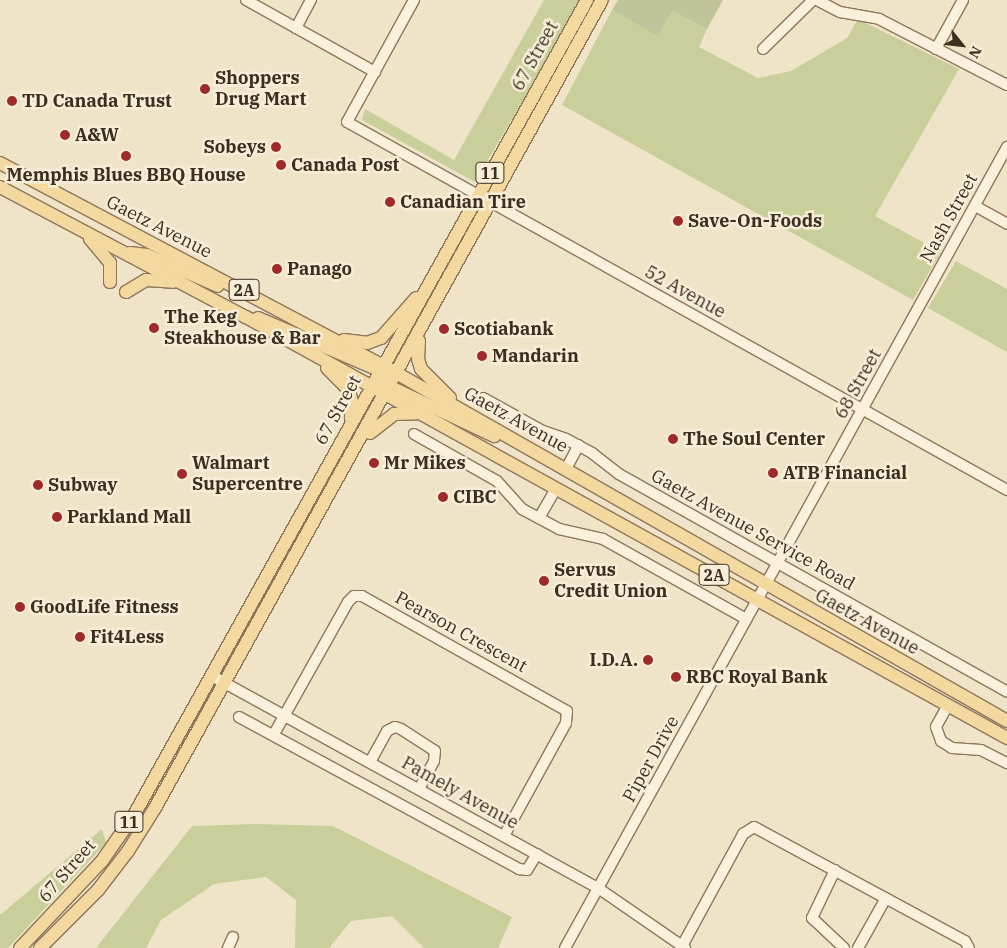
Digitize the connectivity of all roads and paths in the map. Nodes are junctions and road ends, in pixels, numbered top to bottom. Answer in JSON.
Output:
{"nodes":[{"id":1,"x":311,"y":0,"type":"edge"},
{"id":2,"x":414,"y":0,"type":"edge"},
{"id":3,"x":587,"y":0,"type":"edge"},
{"id":4,"x":602,"y":0,"type":"edge"},
{"id":5,"x":813,"y":0,"type":"edge"},
{"id":6,"x":817,"y":0,"type":"edge"},
{"id":7,"x":963,"y":0,"type":"edge"},
{"id":8,"x":253,"y":2,"type":"edge"},
{"id":9,"x":296,"y":28,"type":"junction"},
{"id":10,"x":763,"y":49,"type":"dead end"},
{"id":11,"x":936,"y":49,"type":"junction"},
{"id":12,"x":375,"y":72,"type":"junction"},
{"id":13,"x":1007,"y":85,"type":"edge"},
{"id":14,"x":1007,"y":147,"type":"edge"},
{"id":15,"x":0,"y":163,"type":"edge"},
{"id":16,"x":0,"y":187,"type":"edge"},
{"id":17,"x":478,"y":195,"type":"junction"},
{"id":18,"x":491,"y":202,"type":"junction"},
{"id":19,"x":974,"y":206,"type":"junction"},
{"id":20,"x":1007,"y":224,"type":"edge"},
{"id":21,"x":82,"y":230,"type":"junction"},
{"id":22,"x":126,"y":253,"type":"junction"},
{"id":23,"x":110,"y":282,"type":"dead end"},
{"id":24,"x":183,"y":284,"type":"junction"},
{"id":25,"x":423,"y":291,"type":"junction"},
{"id":26,"x":126,"y":292,"type":"dead end"},
{"id":27,"x":247,"y":292,"type":"junction"},
{"id":28,"x":920,"y":304,"type":"joint"},
{"id":29,"x":232,"y":310,"type":"junction"},
{"id":30,"x":420,"y":334,"type":"junction"},
{"id":31,"x":334,"y":338,"type":"junction"},
{"id":32,"x":302,"y":348,"type":"junction"},
{"id":33,"x":380,"y":369,"type":"junction"},
{"id":34,"x":398,"y":374,"type":"junction"},
{"id":35,"x":371,"y":386,"type":"junction"},
{"id":36,"x":389,"y":389,"type":"junction"},
{"id":37,"x":483,"y":398,"type":"dead end"},
{"id":38,"x":862,"y":409,"type":"junction"},
{"id":39,"x":467,"y":413,"type":"junction"},
{"id":40,"x":421,"y":414,"type":"junction"},
{"id":41,"x":350,"y":423,"type":"junction"},
{"id":42,"x":414,"y":434,"type":"dead end"},
{"id":43,"x":514,"y":438,"type":"junction"},
{"id":44,"x":358,"y":445,"type":"junction"},
{"id":45,"x":579,"y":445,"type":"junction"},
{"id":46,"x":337,"y":448,"type":"junction"},
{"id":47,"x":566,"y":469,"type":"junction"},
{"id":48,"x":556,"y":488,"type":"junction"},
{"id":49,"x":1007,"y":490,"type":"edge"},
{"id":50,"x":310,"y":496,"type":"junction"},
{"id":51,"x":327,"y":501,"type":"junction"},
{"id":52,"x":539,"y":518,"type":"junction"},
{"id":53,"x":777,"y":562,"type":"junction"},
{"id":54,"x":284,"y":576,"type":"junction"},
{"id":55,"x":765,"y":585,"type":"junction"},
{"id":56,"x":757,"y":598,"type":"junction"},
{"id":57,"x":746,"y":619,"type":"junction"},
{"id":58,"x":212,"y":676,"type":"junction"},
{"id":59,"x":224,"y":682,"type":"junction"},
{"id":60,"x":1007,"y":692,"type":"edge"},
{"id":61,"x":948,"y":705,"type":"junction"},
{"id":62,"x":285,"y":715,"type":"junction"},
{"id":63,"x":239,"y":717,"type":"dead end"},
{"id":64,"x":1007,"y":720,"type":"edge"},
{"id":65,"x":274,"y":734,"type":"junction"},
{"id":66,"x":1007,"y":738,"type":"edge"},
{"id":67,"x":370,"y":762,"type":"junction"},
{"id":68,"x":1007,"y":763,"type":"edge"},
{"id":69,"x":420,"y":789,"type":"junction"},
{"id":70,"x":504,"y":836,"type":"junction"},
{"id":71,"x":537,"y":854,"type":"junction"},
{"id":72,"x":835,"y":870,"type":"junction"},
{"id":73,"x":598,"y":888,"type":"junction"},
{"id":74,"x":886,"y":898,"type":"junction"},
{"id":75,"x":233,"y":937,"type":"dead end"},
{"id":76,"x":684,"y":947,"type":"edge"},
{"id":77,"x":20,"y":948,"type":"edge"},
{"id":78,"x":40,"y":948,"type":"edge"},
{"id":79,"x":228,"y":948,"type":"edge"},
{"id":80,"x":565,"y":948,"type":"edge"},
{"id":81,"x":844,"y":948,"type":"edge"},
{"id":82,"x":858,"y":948,"type":"edge"},
{"id":83,"x":969,"y":948,"type":"edge"}],
"edges":[{"from":1,"to":9,"type":"street"},
{"from":2,"to":12,"type":"street"},
{"from":3,"to":17,"type":"main road","name":"67 Street","number":"11"},
{"from":4,"to":18,"type":"main road","name":"67 Street","number":"11"},
{"from":5,"to":10,"type":"street"},
{"from":6,"to":11,"type":"street"},
{"from":7,"to":11,"type":"street"},
{"from":8,"to":9,"type":"street"},
{"from":9,"to":12,"type":"street"},
{"from":11,"to":13,"type":"street"},
{"from":12,"to":17,"type":"street","name":"52 Avenue"},
{"from":14,"to":19,"type":"street","name":"Nash Street"},
{"from":15,"to":27,"type":"main road","name":"Gaetz Avenue","number":"2A"},
{"from":16,"to":21,"type":"main road","number":"2A"},
{"from":17,"to":18,"type":"street","name":"52 Avenue"},
{"from":17,"to":25,"type":"main road","name":"67 Street","number":"11"},
{"from":18,"to":30,"type":"main road","name":"67 Street","number":"11"},
{"from":18,"to":38,"type":"street","name":"52 Avenue"},
{"from":19,"to":20,"type":"street"},
{"from":19,"to":28,"type":"street","name":"Nash Street"},
{"from":21,"to":22,"type":"main road","number":"2A"},
{"from":21,"to":23,"type":"main road"},
{"from":22,"to":24,"type":"main road","number":"2A"},
{"from":22,"to":27,"type":"main road"},
{"from":24,"to":26,"type":"main road"},
{"from":24,"to":29,"type":"main road","number":"2A"},
{"from":25,"to":31,"type":"main road"},
{"from":25,"to":33,"type":"main road","name":"67 Street","number":"11"},
{"from":27,"to":31,"type":"main road","name":"Gaetz Avenue","number":"2A"},
{"from":28,"to":38,"type":"street","name":"68 Street"},
{"from":29,"to":32,"type":"main road","number":"2A"},
{"from":29,"to":33,"type":"main road"},
{"from":30,"to":34,"type":"main road","name":"67 Street","number":"11"},
{"from":30,"to":39,"type":"main road"},
{"from":31,"to":33,"type":"main road","name":"Gaetz Avenue","number":"2A"},
{"from":32,"to":35,"type":"main road","number":"2A"},
{"from":32,"to":41,"type":"main road"},
{"from":33,"to":34,"type":"main road"},
{"from":33,"to":35,"type":"main road","name":"67 Street","number":"11"},
{"from":34,"to":36,"type":"main road","name":"67 Street","number":"11"},
{"from":34,"to":39,"type":"main road","name":"Gaetz Avenue","number":"2A"},
{"from":35,"to":36,"type":"main road"},
{"from":35,"to":41,"type":"main road","name":"67 Street","number":"11"},
{"from":36,"to":40,"type":"main road","name":"Gaetz Avenue","number":"2A"},
{"from":36,"to":43,"type":"main road"},
{"from":36,"to":44,"type":"main road","name":"67 Street","number":"11"},
{"from":37,"to":45,"type":"street","name":"Gaetz Avenue Service Road"},
{"from":38,"to":49,"type":"street","name":"52 Avenue"},
{"from":38,"to":53,"type":"street","name":"68 Street"},
{"from":39,"to":43,"type":"main road","name":"Gaetz Avenue","number":"2A"},
{"from":40,"to":44,"type":"main road"},
{"from":40,"to":48,"type":"main road","name":"Gaetz Avenue","number":"2A"},
{"from":41,"to":46,"type":"main road","name":"67 Street","number":"11"},
{"from":42,"to":52,"type":"street"},
{"from":43,"to":47,"type":"main road","name":"Gaetz Avenue","number":"2A"},
{"from":44,"to":51,"type":"main road","name":"67 Street","number":"11"},
{"from":45,"to":47,"type":"street"},
{"from":45,"to":53,"type":"street","name":"Gaetz Avenue Service Road"},
{"from":46,"to":50,"type":"main road","name":"67 Street","number":"11"},
{"from":46,"to":51,"type":"main road"},
{"from":47,"to":55,"type":"main road","name":"Gaetz Avenue","number":"2A"},
{"from":48,"to":52,"type":"street"},
{"from":48,"to":56,"type":"main road","name":"Gaetz Avenue","number":"2A"},
{"from":50,"to":54,"type":"main road"},
{"from":50,"to":58,"type":"main road","name":"67 Street","number":"11"},
{"from":51,"to":54,"type":"main road","name":"67 Street","number":"11"},
{"from":52,"to":57,"type":"street"},
{"from":53,"to":55,"type":"street","name":"68 Street"},
{"from":53,"to":60,"type":"street","name":"Gaetz Avenue Service Road"},
{"from":54,"to":59,"type":"main road","name":"67 Street","number":"11"},
{"from":55,"to":56,"type":"street","name":"Piper Drive"},
{"from":55,"to":64,"type":"main road","name":"Gaetz Avenue","number":"2A"},
{"from":56,"to":57,"type":"street","name":"Piper Drive"},
{"from":56,"to":61,"type":"main road","name":"Gaetz Avenue","number":"2A"},
{"from":57,"to":73,"type":"street","name":"Piper Drive"},
{"from":58,"to":59,"type":"street","name":"Pamely Avenue"},
{"from":58,"to":77,"type":"main road","name":"67 Street","number":"11"},
{"from":59,"to":62,"type":"street","name":"Pamely Avenue"},
{"from":59,"to":78,"type":"main road","name":"67 Street","number":"11"},
{"from":61,"to":66,"type":"main road","name":"Gaetz Avenue","number":"2A"},
{"from":61,"to":68,"type":"street"},
{"from":62,"to":65,"type":"street","name":"Pearson Crescent"},
{"from":62,"to":67,"type":"street","name":"Pamely Avenue"},
{"from":62,"to":70,"type":"street","name":"Pearson Crescent"},
{"from":63,"to":65,"type":"street"},
{"from":65,"to":71,"type":"street"},
{"from":67,"to":69,"type":"street","name":"Pamely Avenue"},
{"from":67,"to":69,"type":"street"},
{"from":69,"to":70,"type":"street","name":"Pamely Avenue"},
{"from":70,"to":71,"type":"street","name":"Pamely Avenue"},
{"from":71,"to":73,"type":"street","name":"Pamely Avenue"},
{"from":72,"to":74,"type":"street"},
{"from":72,"to":76,"type":"street"},
{"from":72,"to":81,"type":"street"},
{"from":73,"to":76,"type":"street","name":"Pamely Avenue"},
{"from":73,"to":80,"type":"street","name":"Piper Drive"},
{"from":74,"to":82,"type":"street"},
{"from":74,"to":83,"type":"street"},
{"from":75,"to":79,"type":"street"}]}
